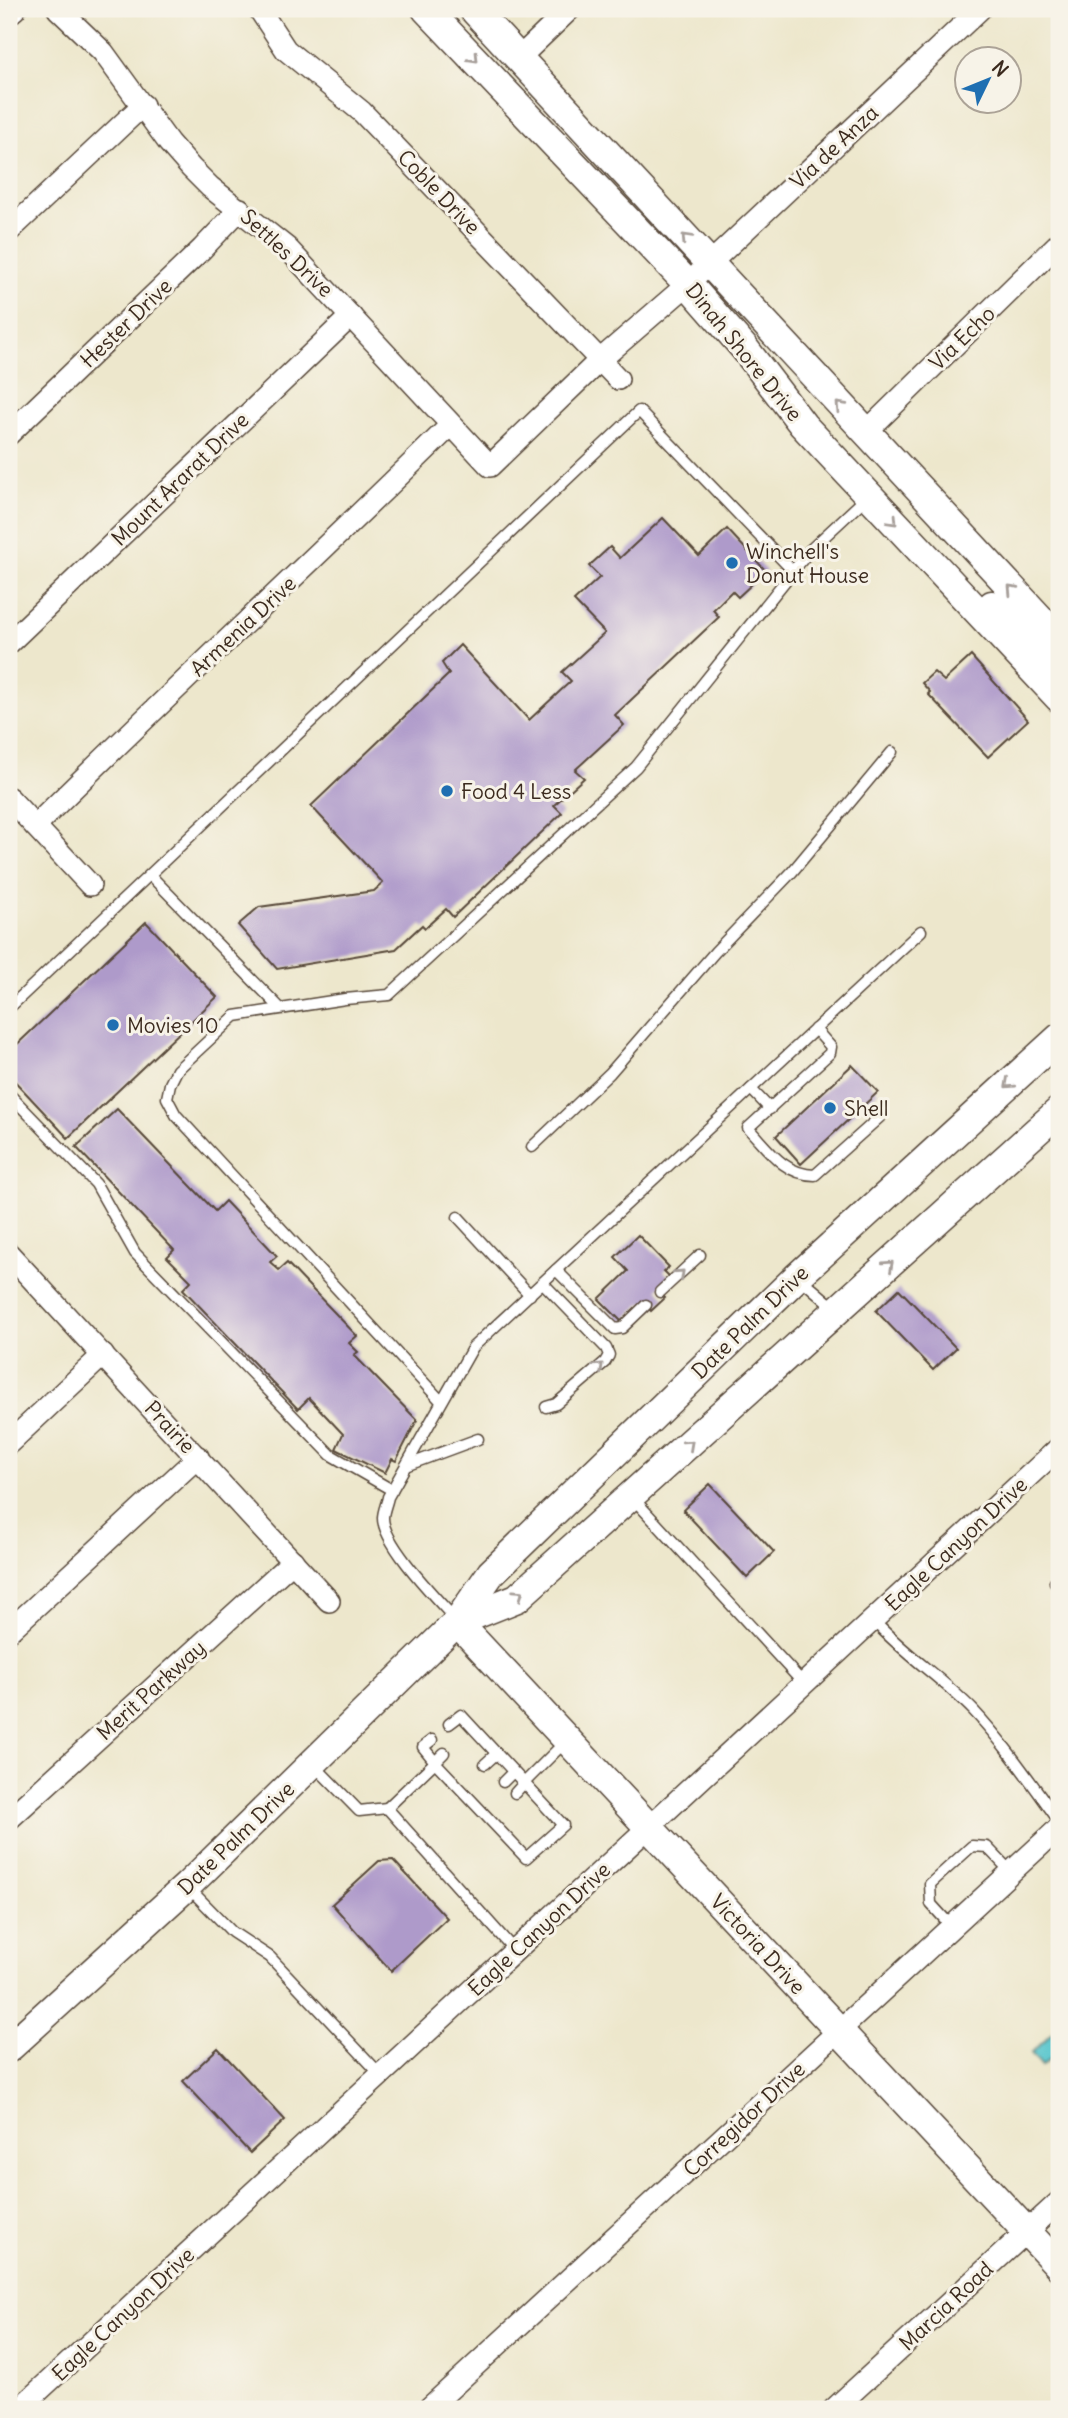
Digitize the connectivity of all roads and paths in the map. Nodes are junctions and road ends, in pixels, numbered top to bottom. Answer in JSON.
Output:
{"nodes":[{"id":1,"x":15,"y":9,"type":"edge"},
{"id":2,"x":58,"y":9,"type":"edge"},
{"id":3,"x":259,"y":9,"type":"edge"},
{"id":4,"x":426,"y":9,"type":"edge"},
{"id":5,"x":473,"y":9,"type":"edge"},
{"id":6,"x":570,"y":9,"type":"edge"},
{"id":7,"x":979,"y":9,"type":"edge"},
{"id":8,"x":9,"y":14,"type":"edge"},
{"id":9,"x":520,"y":57,"type":"junction"},
{"id":10,"x":143,"y":105,"type":"junction"},
{"id":11,"x":240,"y":209,"type":"junction"},
{"id":12,"x":9,"y":231,"type":"edge"},
{"id":13,"x":1059,"y":243,"type":"edge"},
{"id":14,"x":710,"y":264,"type":"junction"},
{"id":15,"x":688,"y":284,"type":"junction"},
{"id":16,"x":351,"y":316,"type":"junction"},
{"id":17,"x":600,"y":360,"type":"junction"},
{"id":18,"x":807,"y":369,"type":"junction"},
{"id":19,"x":618,"y":379,"type":"dead end"},
{"id":20,"x":451,"y":425,"type":"junction"},
{"id":21,"x":865,"y":433,"type":"junction"},
{"id":22,"x":9,"y":434,"type":"edge"},
{"id":23,"x":490,"y":466,"type":"joint"},
{"id":24,"x":898,"y":468,"type":"junction"},
{"id":25,"x":869,"y":495,"type":"junction"},
{"id":26,"x":793,"y":571,"type":"junction"},
{"id":27,"x":957,"y":590,"type":"junction"},
{"id":28,"x":1059,"y":639,"type":"edge"},
{"id":29,"x":9,"y":643,"type":"edge"},
{"id":30,"x":1059,"y":662,"type":"edge"},
{"id":31,"x":1059,"y":698,"type":"edge"},
{"id":32,"x":892,"y":752,"type":"dead end"},
{"id":33,"x":9,"y":799,"type":"edge"},
{"id":34,"x":35,"y":826,"type":"junction"},
{"id":35,"x":150,"y":875,"type":"junction"},
{"id":36,"x":90,"y":885,"type":"dead end"},
{"id":37,"x":921,"y":930,"type":"dead end"},
{"id":38,"x":9,"y":1008,"type":"edge"},
{"id":39,"x":280,"y":1009,"type":"junction"},
{"id":40,"x":815,"y":1029,"type":"junction"},
{"id":41,"x":1059,"y":1038,"type":"edge"},
{"id":42,"x":751,"y":1089,"type":"junction"},
{"id":43,"x":9,"y":1094,"type":"edge"},
{"id":44,"x":769,"y":1109,"type":"junction"},
{"id":45,"x":1059,"y":1111,"type":"edge"},
{"id":46,"x":881,"y":1116,"type":"dead end"},
{"id":47,"x":532,"y":1147,"type":"dead end"},
{"id":48,"x":458,"y":1217,"type":"dead end"},
{"id":49,"x":700,"y":1255,"type":"dead end"},
{"id":50,"x":10,"y":1259,"type":"edge"},
{"id":51,"x":556,"y":1270,"type":"junction"},
{"id":52,"x":797,"y":1276,"type":"junction"},
{"id":53,"x":543,"y":1283,"type":"junction"},
{"id":54,"x":660,"y":1292,"type":"dead end"},
{"id":55,"x":530,"y":1295,"type":"junction"},
{"id":56,"x":646,"y":1306,"type":"dead end"},
{"id":57,"x":838,"y":1311,"type":"junction"},
{"id":58,"x":103,"y":1355,"type":"junction"},
{"id":59,"x":441,"y":1401,"type":"junction"},
{"id":60,"x":545,"y":1407,"type":"dead end"},
{"id":61,"x":478,"y":1439,"type":"dead end"},
{"id":62,"x":9,"y":1443,"type":"edge"},
{"id":63,"x":1059,"y":1448,"type":"edge"},
{"id":64,"x":198,"y":1457,"type":"junction"},
{"id":65,"x":408,"y":1465,"type":"junction"},
{"id":66,"x":392,"y":1490,"type":"junction"},
{"id":67,"x":631,"y":1496,"type":"junction"},
{"id":68,"x":293,"y":1561,"type":"junction"},
{"id":69,"x":329,"y":1601,"type":"dead end"},
{"id":70,"x":873,"y":1620,"type":"junction"},
{"id":71,"x":457,"y":1622,"type":"junction"},
{"id":72,"x":9,"y":1631,"type":"edge"},
{"id":73,"x":804,"y":1684,"type":"junction"},
{"id":74,"x":450,"y":1724,"type":"dead end"},
{"id":75,"x":471,"y":1727,"type":"junction"},
{"id":76,"x":462,"y":1736,"type":"dead end"},
{"id":77,"x":432,"y":1740,"type":"dead end"},
{"id":78,"x":567,"y":1740,"type":"junction"},
{"id":79,"x":486,"y":1742,"type":"junction"},
{"id":80,"x":476,"y":1751,"type":"dead end"},
{"id":81,"x":444,"y":1753,"type":"dead end"},
{"id":82,"x":496,"y":1754,"type":"junction"},
{"id":83,"x":435,"y":1762,"type":"junction"},
{"id":84,"x":312,"y":1763,"type":"junction"},
{"id":85,"x":485,"y":1764,"type":"dead end"},
{"id":86,"x":458,"y":1768,"type":"dead end"},
{"id":87,"x":513,"y":1772,"type":"junction"},
{"id":88,"x":449,"y":1777,"type":"junction"},
{"id":89,"x":470,"y":1778,"type":"dead end"},
{"id":90,"x":503,"y":1782,"type":"dead end"},
{"id":91,"x":524,"y":1783,"type":"junction"},
{"id":92,"x":459,"y":1787,"type":"junction"},
{"id":93,"x":515,"y":1793,"type":"dead end"},
{"id":94,"x":487,"y":1798,"type":"dead end"},
{"id":95,"x":477,"y":1807,"type":"junction"},
{"id":96,"x":387,"y":1808,"type":"junction"},
{"id":97,"x":498,"y":1810,"type":"dead end"},
{"id":98,"x":9,"y":1819,"type":"edge"},
{"id":99,"x":489,"y":1819,"type":"junction"},
{"id":100,"x":1059,"y":1821,"type":"edge"},
{"id":101,"x":649,"y":1827,"type":"junction"},
{"id":102,"x":1059,"y":1828,"type":"edge"},
{"id":103,"x":1011,"y":1872,"type":"junction"},
{"id":104,"x":187,"y":1886,"type":"junction"},
{"id":105,"x":952,"y":1927,"type":"junction"},
{"id":106,"x":515,"y":1951,"type":"junction"},
{"id":107,"x":839,"y":2031,"type":"junction"},
{"id":108,"x":9,"y":2048,"type":"edge"},
{"id":109,"x":381,"y":2075,"type":"junction"},
{"id":110,"x":1059,"y":2202,"type":"edge"},
{"id":111,"x":1027,"y":2232,"type":"junction"},
{"id":112,"x":1059,"y":2266,"type":"edge"},
{"id":113,"x":19,"y":2409,"type":"edge"},
{"id":114,"x":428,"y":2409,"type":"edge"},
{"id":115,"x":834,"y":2409,"type":"edge"}],
"edges":[{"from":1,"to":8,"type":"street"},
{"from":2,"to":10,"type":"street","name":"Settles Drive"},
{"from":3,"to":17,"type":"street","name":"Coble Drive"},
{"from":4,"to":15,"type":"main road","name":"Dinah Shore Drive","one_way":true},
{"from":5,"to":9,"type":"main road","name":"Dinah Shore Drive"},
{"from":6,"to":9,"type":"street"},
{"from":7,"to":14,"type":"street","name":"Via de Anza"},
{"from":14,"to":9,"type":"main road","name":"Dinah Shore Drive","one_way":true},
{"from":10,"to":11,"type":"street","name":"Settles Drive"},
{"from":10,"to":12,"type":"street"},
{"from":11,"to":16,"type":"street","name":"Settles Drive"},
{"from":11,"to":22,"type":"street","name":"Hester Drive"},
{"from":13,"to":21,"type":"street","name":"Via Echo"},
{"from":14,"to":15,"type":"street","name":"Via de Anza"},
{"from":14,"to":18,"type":"main road","name":"Dinah Shore Drive"},
{"from":15,"to":17,"type":"street","name":"Via de Anza"},
{"from":15,"to":18,"type":"main road"},
{"from":15,"to":25,"type":"main road","name":"Dinah Shore Drive"},
{"from":16,"to":20,"type":"street","name":"Settles Drive"},
{"from":16,"to":29,"type":"street","name":"Mount Ararat Drive"},
{"from":17,"to":19,"type":"street","name":"Coble Drive"},
{"from":17,"to":23,"type":"street","name":"Via de Anza"},
{"from":21,"to":18,"type":"main road","name":"Dinah Shore Drive","one_way":true},
{"from":20,"to":23,"type":"street","name":"Settles Drive"},
{"from":20,"to":34,"type":"street","name":"Armenia Drive"},
{"from":21,"to":24,"type":"main road","name":"Dinah Shore Drive"},
{"from":24,"to":25,"type":"main road"},
{"from":28,"to":24,"type":"main road","name":"Dinah Shore Drive","one_way":true},
{"from":25,"to":26,"type":"lane"},
{"from":25,"to":27,"type":"main road","name":"Dinah Shore Drive","one_way":true},
{"from":26,"to":35,"type":"lane"},
{"from":26,"to":39,"type":"lane"},
{"from":27,"to":30,"type":"main road"},
{"from":27,"to":31,"type":"main road","name":"Dinah Shore Drive"},
{"from":32,"to":47,"type":"lane"},
{"from":33,"to":34,"type":"street"},
{"from":34,"to":36,"type":"street"},
{"from":35,"to":38,"type":"lane"},
{"from":35,"to":39,"type":"lane"},
{"from":37,"to":40,"type":"lane"},
{"from":39,"to":59,"type":"lane"},
{"from":40,"to":42,"type":"lane"},
{"from":40,"to":44,"type":"lane"},
{"from":41,"to":52,"type":"main road","name":"Date Palm Drive","one_way":true},
{"from":42,"to":44,"type":"lane"},
{"from":42,"to":51,"type":"lane"},
{"from":43,"to":66,"type":"lane"},
{"from":44,"to":46,"type":"lane"},
{"from":57,"to":45,"type":"main road","name":"Date Palm Drive","one_way":true},
{"from":48,"to":55,"type":"lane"},
{"from":54,"to":49,"type":"lane","one_way":true},
{"from":50,"to":58,"type":"street","name":"Prairie"},
{"from":51,"to":53,"type":"lane"},
{"from":51,"to":56,"type":"lane"},
{"from":52,"to":57,"type":"lane"},
{"from":52,"to":71,"type":"main road","name":"Date Palm Drive"},
{"from":53,"to":55,"type":"lane"},
{"from":60,"to":53,"type":"lane","one_way":true},
{"from":55,"to":59,"type":"lane"},
{"from":67,"to":57,"type":"main road","name":"Date Palm Drive","one_way":true},
{"from":58,"to":62,"type":"street"},
{"from":58,"to":64,"type":"street","name":"Prairie"},
{"from":59,"to":65,"type":"lane"},
{"from":61,"to":65,"type":"lane"},
{"from":63,"to":70,"type":"street","name":"Eagle Canyon Drive"},
{"from":64,"to":68,"type":"street","name":"Prairie"},
{"from":64,"to":72,"type":"street"},
{"from":65,"to":66,"type":"lane"},
{"from":66,"to":71,"type":"lane"},
{"from":71,"to":67,"type":"main road","name":"Date Palm Drive","one_way":true},
{"from":67,"to":73,"type":"lane"},
{"from":68,"to":69,"type":"street","name":"Prairie"},
{"from":68,"to":98,"type":"street","name":"Merit Parkway"},
{"from":70,"to":73,"type":"street","name":"Eagle Canyon Drive"},
{"from":70,"to":100,"type":"lane"},
{"from":71,"to":78,"type":"main road","name":"Victoria Drive"},
{"from":71,"to":84,"type":"main road","name":"Date Palm Drive"},
{"from":73,"to":101,"type":"street","name":"Eagle Canyon Drive"},
{"from":74,"to":75,"type":"lane"},
{"from":75,"to":76,"type":"lane"},
{"from":75,"to":79,"type":"lane"},
{"from":77,"to":83,"type":"lane"},
{"from":78,"to":91,"type":"lane"},
{"from":78,"to":101,"type":"main road","name":"Victoria Drive"},
{"from":79,"to":80,"type":"lane"},
{"from":79,"to":82,"type":"lane"},
{"from":81,"to":83,"type":"lane"},
{"from":82,"to":85,"type":"lane"},
{"from":82,"to":87,"type":"lane"},
{"from":83,"to":88,"type":"lane"},
{"from":83,"to":96,"type":"lane"},
{"from":84,"to":96,"type":"lane"},
{"from":84,"to":104,"type":"main road","name":"Date Palm Drive"},
{"from":86,"to":88,"type":"lane"},
{"from":87,"to":90,"type":"lane"},
{"from":87,"to":91,"type":"lane"},
{"from":88,"to":92,"type":"lane"},
{"from":89,"to":92,"type":"lane"},
{"from":91,"to":93,"type":"lane"},
{"from":91,"to":99,"type":"lane"},
{"from":92,"to":95,"type":"lane"},
{"from":94,"to":95,"type":"lane"},
{"from":95,"to":99,"type":"lane"},
{"from":96,"to":106,"type":"lane"},
{"from":97,"to":99,"type":"lane"},
{"from":101,"to":106,"type":"street","name":"Eagle Canyon Drive"},
{"from":101,"to":107,"type":"main road","name":"Victoria Drive"},
{"from":102,"to":103,"type":"street","name":"Corregidor Drive"},
{"from":103,"to":105,"type":"street","name":"Corregidor Drive"},
{"from":103,"to":105,"type":"lane"},
{"from":104,"to":108,"type":"main road","name":"Date Palm Drive"},
{"from":104,"to":109,"type":"lane"},
{"from":105,"to":107,"type":"street","name":"Corregidor Drive"},
{"from":106,"to":109,"type":"street","name":"Eagle Canyon Drive"},
{"from":107,"to":111,"type":"main road","name":"Victoria Drive"},
{"from":107,"to":114,"type":"street","name":"Corregidor Drive"},
{"from":109,"to":113,"type":"street","name":"Eagle Canyon Drive"},
{"from":110,"to":111,"type":"street","name":"Marcia Road"},
{"from":111,"to":112,"type":"main road","name":"Victoria Drive"},
{"from":111,"to":115,"type":"street","name":"Marcia Road"}]}
